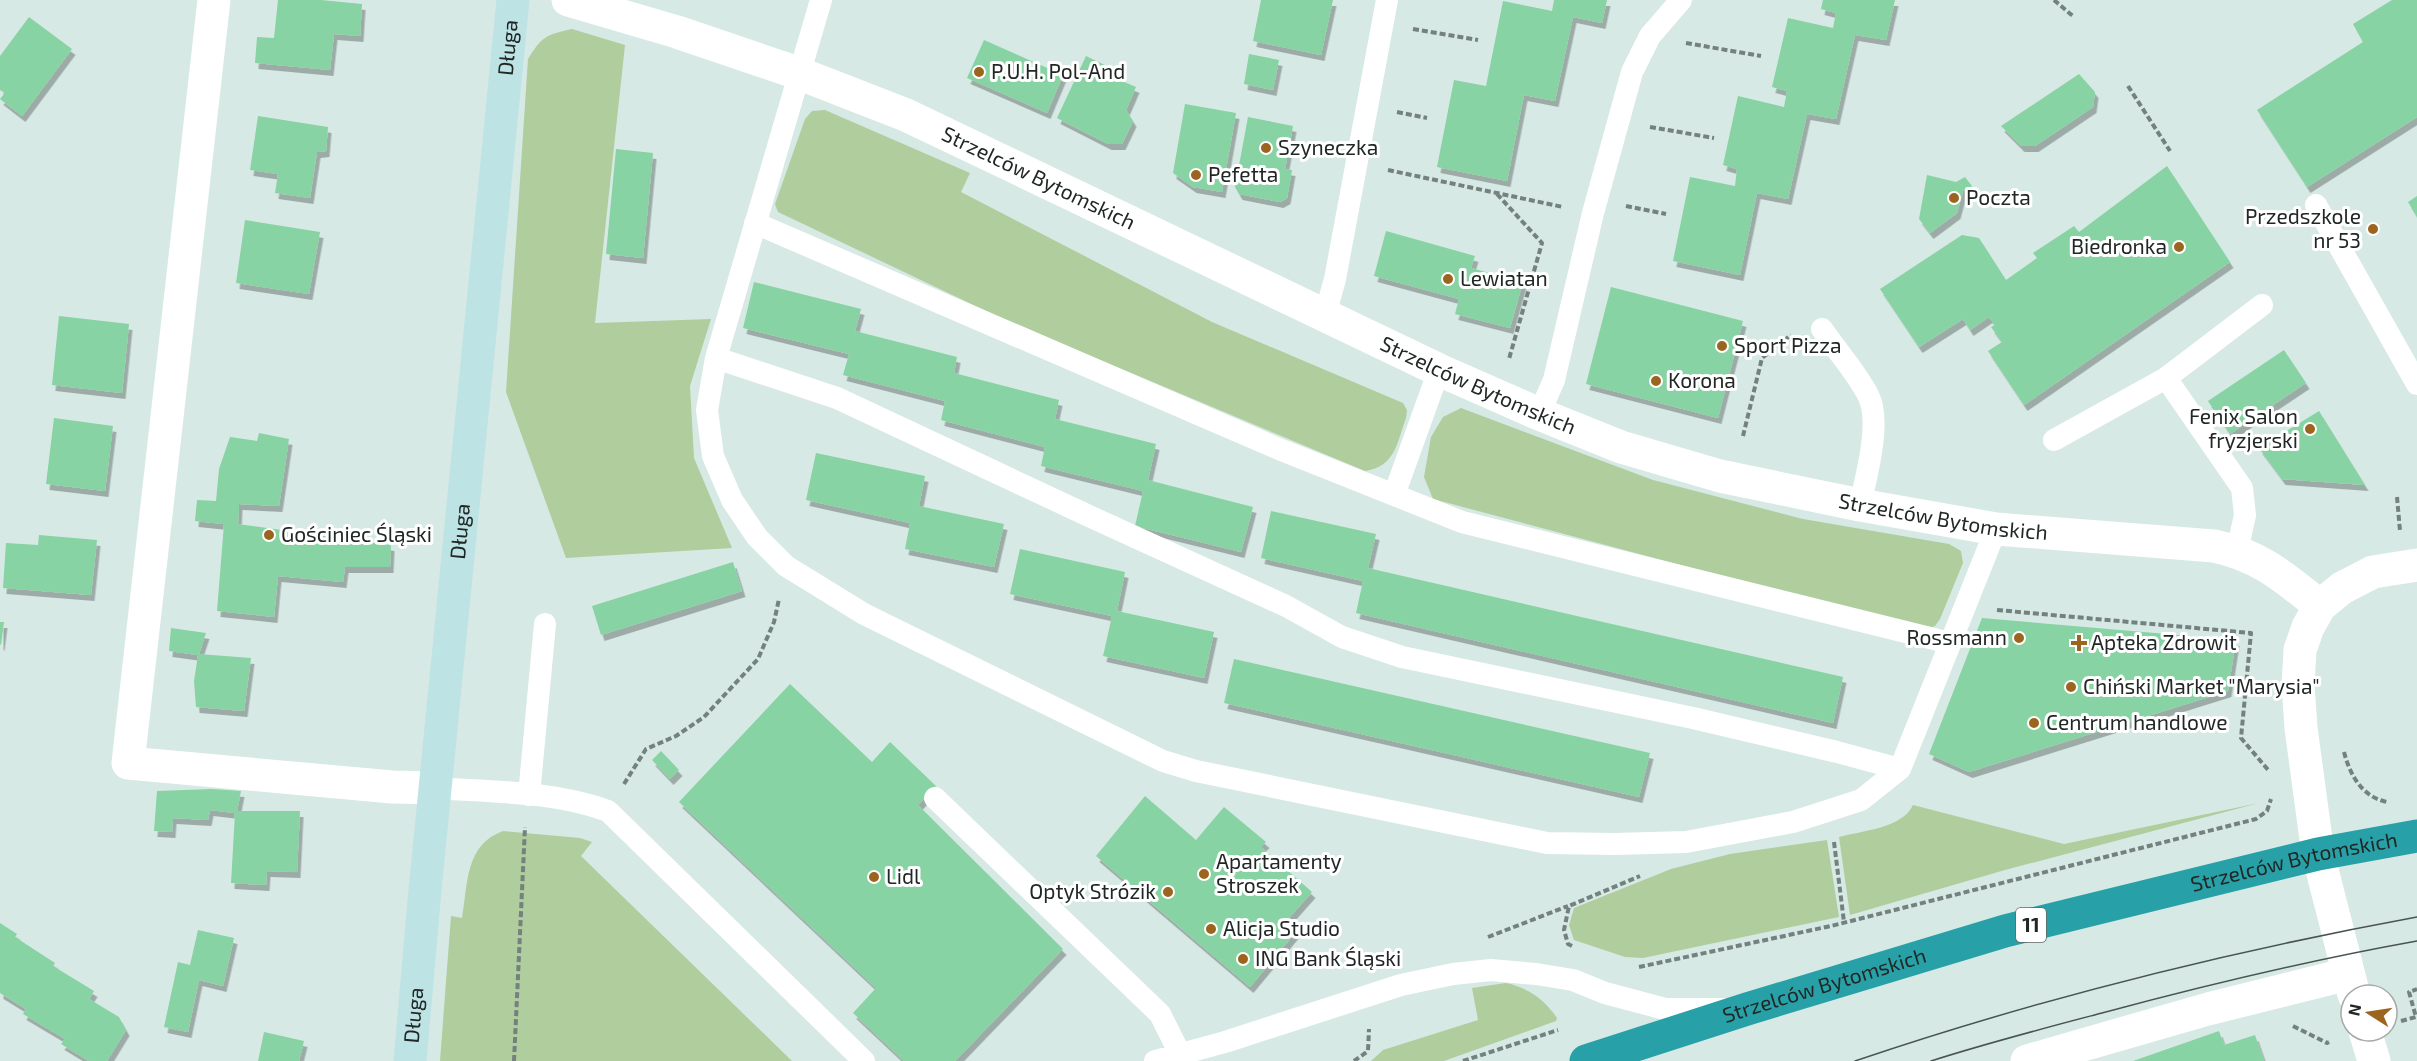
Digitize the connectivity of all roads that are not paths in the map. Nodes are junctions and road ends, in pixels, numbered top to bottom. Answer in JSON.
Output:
{"nodes":[{"id":1,"x":214,"y":0,"type":"edge"},
{"id":2,"x":513,"y":0,"type":"edge"},
{"id":3,"x":568,"y":0,"type":"edge"},
{"id":4,"x":821,"y":0,"type":"edge"},
{"id":5,"x":1387,"y":0,"type":"edge"},
{"id":6,"x":1681,"y":0,"type":"edge"},
{"id":7,"x":798,"y":73,"type":"junction"},
{"id":8,"x":2316,"y":205,"type":"dead end"},
{"id":9,"x":755,"y":223,"type":"junction"},
{"id":10,"x":2262,"y":305,"type":"dead end"},
{"id":11,"x":1325,"y":315,"type":"junction"},
{"id":12,"x":1822,"y":329,"type":"dead end"},
{"id":13,"x":716,"y":358,"type":"junction"},
{"id":14,"x":1439,"y":370,"type":"junction"},
{"id":15,"x":2166,"y":378,"type":"junction"},
{"id":16,"x":2417,"y":384,"type":"edge"},
{"id":17,"x":1539,"y":414,"type":"junction"},
{"id":18,"x":2054,"y":440,"type":"dead end"},
{"id":19,"x":1394,"y":495,"type":"junction"},
{"id":20,"x":1860,"y":505,"type":"junction"},
{"id":21,"x":1996,"y":529,"type":"junction"},
{"id":22,"x":2237,"y":551,"type":"junction"},
{"id":23,"x":2417,"y":565,"type":"edge"},
{"id":24,"x":2320,"y":606,"type":"junction"},
{"id":25,"x":545,"y":624,"type":"dead end"},
{"id":26,"x":1950,"y":643,"type":"junction"},
{"id":27,"x":1900,"y":769,"type":"junction"},
{"id":28,"x":435,"y":788,"type":"junction"},
{"id":29,"x":529,"y":795,"type":"junction"},
{"id":30,"x":935,"y":798,"type":"dead end"},
{"id":31,"x":2417,"y":836,"type":"edge"},
{"id":32,"x":2318,"y":854,"type":"junction"},
{"id":33,"x":2351,"y":983,"type":"edge"},
{"id":34,"x":2339,"y":986,"type":"edge"},
{"id":35,"x":1747,"y":1009,"type":"junction"},
{"id":36,"x":2369,"y":1043,"type":"edge"},
{"id":37,"x":1180,"y":1054,"type":"junction"},
{"id":38,"x":410,"y":1061,"type":"edge"},
{"id":39,"x":864,"y":1061,"type":"edge"},
{"id":40,"x":1155,"y":1061,"type":"edge"},
{"id":41,"x":1586,"y":1061,"type":"edge"},
{"id":42,"x":2027,"y":1061,"type":"edge"},
{"id":43,"x":2374,"y":1061,"type":"edge"}],
"edges":[{"from":1,"to":28,"type":"street"},
{"from":2,"to":28,"type":"street","name":"Długa"},
{"from":3,"to":7,"type":"street","name":"Strzelców Bytomskich"},
{"from":4,"to":7,"type":"lane"},
{"from":5,"to":11,"type":"lane"},
{"from":6,"to":17,"type":"lane"},
{"from":7,"to":9,"type":"lane"},
{"from":7,"to":11,"type":"street","name":"Strzelców Bytomskich"},
{"from":8,"to":16,"type":"lane"},
{"from":9,"to":13,"type":"lane"},
{"from":9,"to":19,"type":"lane"},
{"from":10,"to":15,"type":"lane"},
{"from":11,"to":14,"type":"street","name":"Strzelców Bytomskich"},
{"from":12,"to":20,"type":"lane"},
{"from":13,"to":27,"type":"lane"},
{"from":13,"to":27,"type":"lane"},
{"from":14,"to":17,"type":"street","name":"Strzelców Bytomskich"},
{"from":14,"to":19,"type":"lane"},
{"from":15,"to":18,"type":"lane"},
{"from":15,"to":22,"type":"lane"},
{"from":17,"to":20,"type":"street","name":"Strzelców Bytomskich"},
{"from":19,"to":26,"type":"lane"},
{"from":20,"to":21,"type":"street","name":"Strzelców Bytomskich"},
{"from":21,"to":22,"type":"street","name":"Strzelców Bytomskich"},
{"from":21,"to":26,"type":"lane"},
{"from":22,"to":24,"type":"street","name":"Strzelców Bytomskich"},
{"from":23,"to":24,"type":"street"},
{"from":24,"to":32,"type":"street"},
{"from":25,"to":29,"type":"lane"},
{"from":26,"to":27,"type":"lane"},
{"from":28,"to":29,"type":"lane"},
{"from":28,"to":38,"type":"street","name":"Długa"},
{"from":29,"to":39,"type":"lane"},
{"from":30,"to":37,"type":"lane"},
{"from":31,"to":32,"type":"highway","name":"Strzelców Bytomskich","number":"11"},
{"from":32,"to":33,"type":"street"},
{"from":32,"to":35,"type":"highway","name":"Strzelców Bytomskich","number":"11"},
{"from":34,"to":42,"type":"street"},
{"from":35,"to":37,"type":"lane"},
{"from":35,"to":41,"type":"highway","name":"Strzelców Bytomskich","number":"11"},
{"from":36,"to":43,"type":"street"},
{"from":37,"to":40,"type":"lane"}]}
